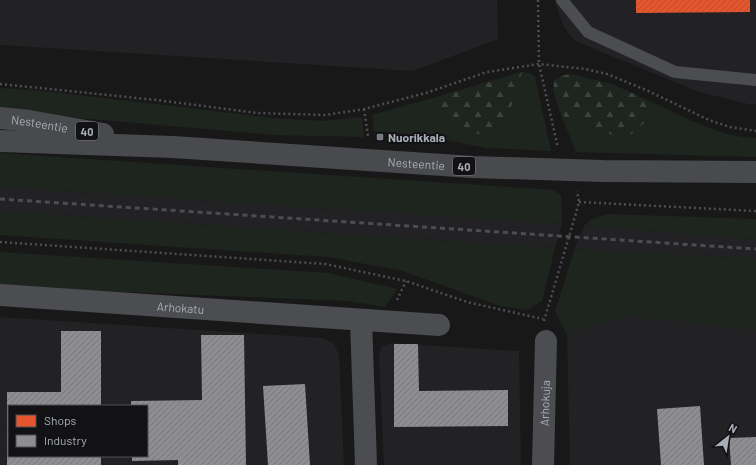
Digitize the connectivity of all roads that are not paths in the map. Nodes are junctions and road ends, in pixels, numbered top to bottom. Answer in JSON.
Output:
{"nodes":[{"id":1,"x":562,"y":0,"type":"edge"},
{"id":2,"x":756,"y":80,"type":"edge"},
{"id":3,"x":0,"y":118,"type":"edge"},
{"id":4,"x":0,"y":141,"type":"edge"},
{"id":5,"x":173,"y":147,"type":"junction"},
{"id":6,"x":756,"y":172,"type":"edge"},
{"id":7,"x":0,"y":295,"type":"edge"},
{"id":8,"x":361,"y":320,"type":"junction"},
{"id":9,"x":439,"y":325,"type":"dead end"},
{"id":10,"x":546,"y":341,"type":"dead end"},
{"id":11,"x":366,"y":465,"type":"edge"},
{"id":12,"x":543,"y":465,"type":"edge"}],
"edges":[{"from":1,"to":2,"type":"lane"},
{"from":3,"to":5,"type":"main road","name":"Nesteentie","number":"40"},
{"from":4,"to":5,"type":"main road","name":"Nesteentie","number":"40"},
{"from":5,"to":6,"type":"main road","name":"Nesteentie","number":"40"},
{"from":7,"to":8,"type":"street","name":"Arhokatu"},
{"from":8,"to":9,"type":"street","name":"Arhokatu"},
{"from":8,"to":11,"type":"street"},
{"from":10,"to":12,"type":"street","name":"Arhokuja"}]}
